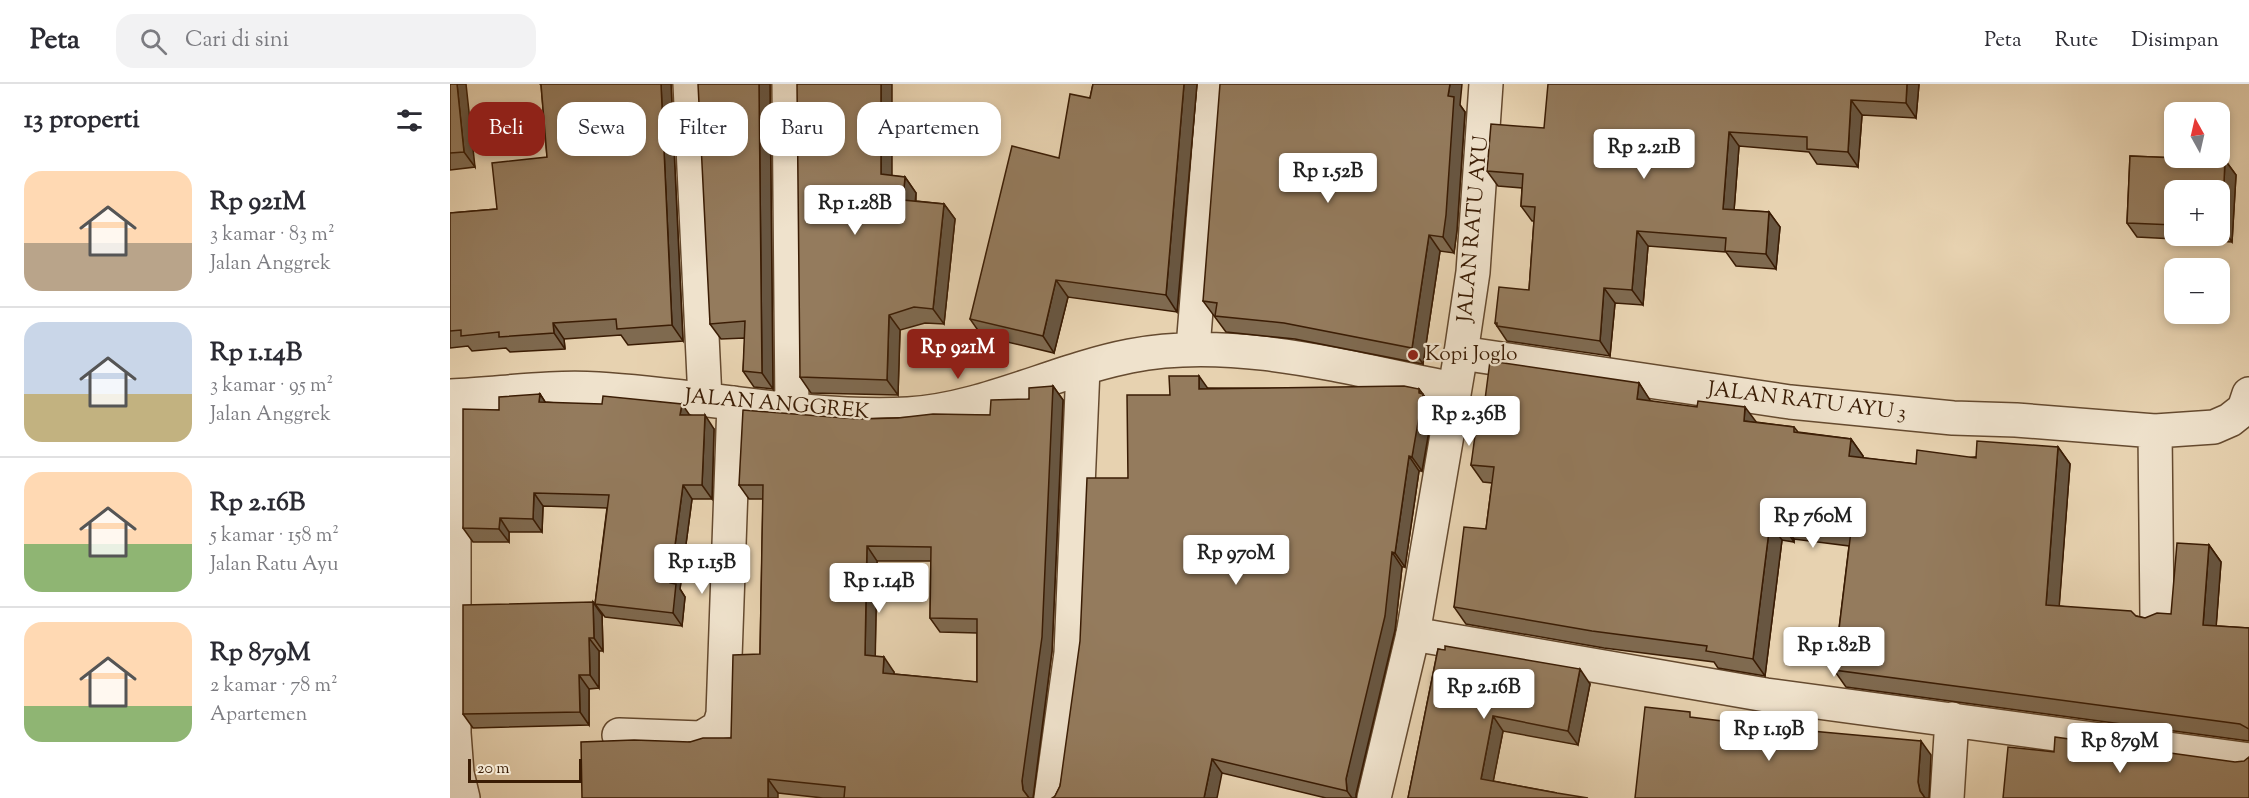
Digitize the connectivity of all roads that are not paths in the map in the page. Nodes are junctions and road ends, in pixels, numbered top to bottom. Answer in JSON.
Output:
{"nodes":[{"id":1,"x":690,"y":84,"type":"edge"},
{"id":2,"x":789,"y":84,"type":"edge"},
{"id":3,"x":1214,"y":84,"type":"edge"},
{"id":4,"x":1486,"y":84,"type":"edge"},
{"id":5,"x":1193,"y":348,"type":"junction"},
{"id":6,"x":1461,"y":353,"type":"junction"},
{"id":7,"x":1083,"y":368,"type":"junction"},
{"id":8,"x":1453,"y":389,"type":"junction"},
{"id":9,"x":2249,"y":394,"type":"edge"},
{"id":10,"x":452,"y":396,"type":"edge"},
{"id":11,"x":720,"y":401,"type":"junction"},
{"id":12,"x":792,"y":410,"type":"junction"},
{"id":13,"x":2155,"y":431,"type":"junction"},
{"id":14,"x":2157,"y":616,"type":"edge"},
{"id":15,"x":1413,"y":634,"type":"junction"},
{"id":16,"x":1952,"y":719,"type":"junction"},
{"id":17,"x":619,"y":735,"type":"dead end"},
{"id":18,"x":2249,"y":760,"type":"edge"},
{"id":19,"x":463,"y":798,"type":"edge"},
{"id":20,"x":1051,"y":798,"type":"edge"},
{"id":21,"x":1374,"y":798,"type":"edge"},
{"id":22,"x":1947,"y":798,"type":"edge"}],
"edges":[{"from":1,"to":11,"type":"street"},
{"from":2,"to":12,"type":"street"},
{"from":3,"to":5,"type":"street"},
{"from":4,"to":6,"type":"street","name":"JALAN RATU AYU"},
{"from":5,"to":7,"type":"street","name":"JALAN ANGGREK"},
{"from":5,"to":8,"type":"street","name":"JALAN ANGGREK"},
{"from":6,"to":8,"type":"street","name":"JALAN RATU AYU"},
{"from":6,"to":13,"type":"street","name":"JALAN RATU AYU 3"},
{"from":7,"to":12,"type":"street","name":"JALAN ANGGREK"},
{"from":7,"to":20,"type":"street"},
{"from":8,"to":15,"type":"street","name":"JALAN RATU AYU"},
{"from":9,"to":13,"type":"street","name":"JALAN RATU AYU 3"},
{"from":10,"to":11,"type":"street","name":"JALAN ANGGREK"},
{"from":10,"to":19,"type":"street"},
{"from":11,"to":12,"type":"street","name":"JALAN ANGGREK"},
{"from":11,"to":17,"type":"street"},
{"from":13,"to":14,"type":"street"},
{"from":15,"to":16,"type":"street"},
{"from":15,"to":21,"type":"street","name":"JALAN RATU AYU"},
{"from":16,"to":18,"type":"street"},
{"from":16,"to":22,"type":"street"}]}
